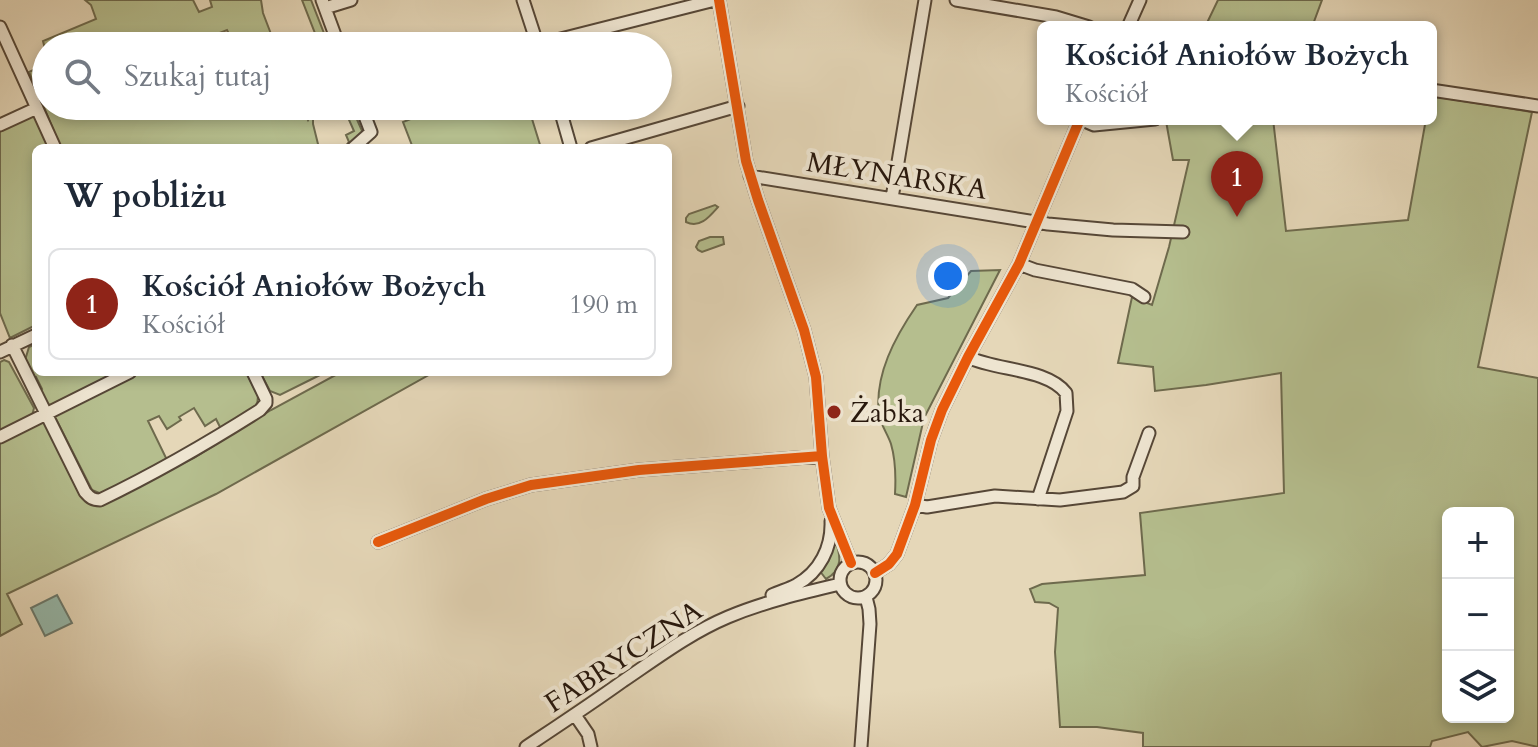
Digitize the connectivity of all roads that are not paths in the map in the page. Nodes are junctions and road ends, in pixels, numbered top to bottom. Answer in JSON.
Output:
{"nodes":[{"id":1,"x":351,"y":0,"type":"edge"},
{"id":2,"x":523,"y":0,"type":"edge"},
{"id":3,"x":717,"y":0,"type":"edge"},
{"id":4,"x":925,"y":0,"type":"edge"},
{"id":5,"x":956,"y":0,"type":"edge"},
{"id":6,"x":1140,"y":0,"type":"edge"},
{"id":7,"x":324,"y":4,"type":"edge"},
{"id":8,"x":1069,"y":21,"type":"edge"},
{"id":9,"x":1131,"y":21,"type":"edge"},
{"id":10,"x":0,"y":27,"type":"edge"},
{"id":11,"x":334,"y":32,"type":"edge"},
{"id":12,"x":532,"y":32,"type":"edge"},
{"id":13,"x":591,"y":32,"type":"edge"},
{"id":14,"x":1437,"y":91,"type":"edge"},
{"id":15,"x":32,"y":97,"type":"edge"},
{"id":16,"x":738,"y":106,"type":"junction"},
{"id":17,"x":1538,"y":106,"type":"edge"},
{"id":18,"x":32,"y":110,"type":"edge"},
{"id":19,"x":42,"y":120,"type":"edge"},
{"id":20,"x":366,"y":120,"type":"edge"},
{"id":21,"x":563,"y":120,"type":"edge"},
{"id":22,"x":0,"y":125,"type":"edge"},
{"id":23,"x":1077,"y":125,"type":"edge"},
{"id":24,"x":53,"y":144,"type":"edge"},
{"id":25,"x":358,"y":144,"type":"edge"},
{"id":26,"x":570,"y":144,"type":"edge"},
{"id":27,"x":605,"y":144,"type":"edge"},
{"id":28,"x":750,"y":176,"type":"junction"},
{"id":29,"x":892,"y":198,"type":"junction"},
{"id":30,"x":1036,"y":223,"type":"junction"},
{"id":31,"x":1183,"y":232,"type":"dead end"},
{"id":32,"x":1019,"y":264,"type":"junction"},
{"id":33,"x":1144,"y":297,"type":"dead end"},
{"id":34,"x":32,"y":337,"type":"edge"},
{"id":35,"x":12,"y":345,"type":"junction"},
{"id":36,"x":0,"y":352,"type":"edge"},
{"id":37,"x":968,"y":357,"type":"junction"},
{"id":38,"x":122,"y":376,"type":"edge"},
{"id":39,"x":255,"y":376,"type":"edge"},
{"id":40,"x":46,"y":414,"type":"junction"},
{"id":41,"x":1149,"y":433,"type":"dead end"},
{"id":42,"x":0,"y":437,"type":"edge"},
{"id":43,"x":822,"y":456,"type":"junction"},
{"id":44,"x":1038,"y":499,"type":"junction"},
{"id":45,"x":915,"y":505,"type":"junction"},
{"id":46,"x":831,"y":516,"type":"junction"},
{"id":47,"x":378,"y":542,"type":"dead end"},
{"id":48,"x":851,"y":563,"type":"junction"},
{"id":49,"x":875,"y":573,"type":"junction"},
{"id":50,"x":840,"y":584,"type":"junction"},
{"id":51,"x":866,"y":597,"type":"junction"},
{"id":52,"x":754,"y":608,"type":"junction"},
{"id":53,"x":575,"y":715,"type":"junction"},
{"id":54,"x":526,"y":747,"type":"edge"},
{"id":55,"x":591,"y":747,"type":"edge"},
{"id":56,"x":861,"y":747,"type":"edge"}],
"edges":[{"from":1,"to":7,"type":"street"},
{"from":2,"to":12,"type":"street"},
{"from":3,"to":13,"type":"street"},
{"from":3,"to":16,"type":"street"},
{"from":4,"to":29,"type":"street"},
{"from":5,"to":8,"type":"street"},
{"from":6,"to":9,"type":"street"},
{"from":7,"to":11,"type":"street"},
{"from":10,"to":15,"type":"street"},
{"from":14,"to":17,"type":"street"},
{"from":16,"to":27,"type":"street"},
{"from":16,"to":28,"type":"street"},
{"from":18,"to":22,"type":"street"},
{"from":19,"to":24,"type":"street"},
{"from":20,"to":25,"type":"street"},
{"from":21,"to":26,"type":"street"},
{"from":23,"to":30,"type":"street"},
{"from":28,"to":29,"type":"street","name":"MŁYNARSKA"},
{"from":28,"to":43,"type":"street"},
{"from":29,"to":30,"type":"street","name":"MŁYNARSKA"},
{"from":30,"to":31,"type":"street","name":"MŁYNARSKA"},
{"from":30,"to":32,"type":"street"},
{"from":32,"to":33,"type":"street"},
{"from":32,"to":37,"type":"street"},
{"from":34,"to":35,"type":"street"},
{"from":35,"to":36,"type":"street"},
{"from":35,"to":40,"type":"street"},
{"from":37,"to":44,"type":"street"},
{"from":37,"to":45,"type":"street"},
{"from":38,"to":40,"type":"street"},
{"from":39,"to":40,"type":"street"},
{"from":40,"to":42,"type":"street"},
{"from":41,"to":44,"type":"street"},
{"from":43,"to":46,"type":"street"},
{"from":43,"to":47,"type":"street"},
{"from":44,"to":45,"type":"street"},
{"from":45,"to":49,"type":"street"},
{"from":46,"to":48,"type":"street"},
{"from":46,"to":52,"type":"street"},
{"from":48,"to":49,"type":"street"},
{"from":48,"to":50,"type":"street"},
{"from":49,"to":51,"type":"street"},
{"from":50,"to":51,"type":"street"},
{"from":50,"to":52,"type":"street","name":"FABRYCZNA"},
{"from":51,"to":56,"type":"street"},
{"from":52,"to":53,"type":"street","name":"FABRYCZNA"},
{"from":53,"to":54,"type":"street","name":"FABRYCZNA"},
{"from":53,"to":55,"type":"street"}]}
